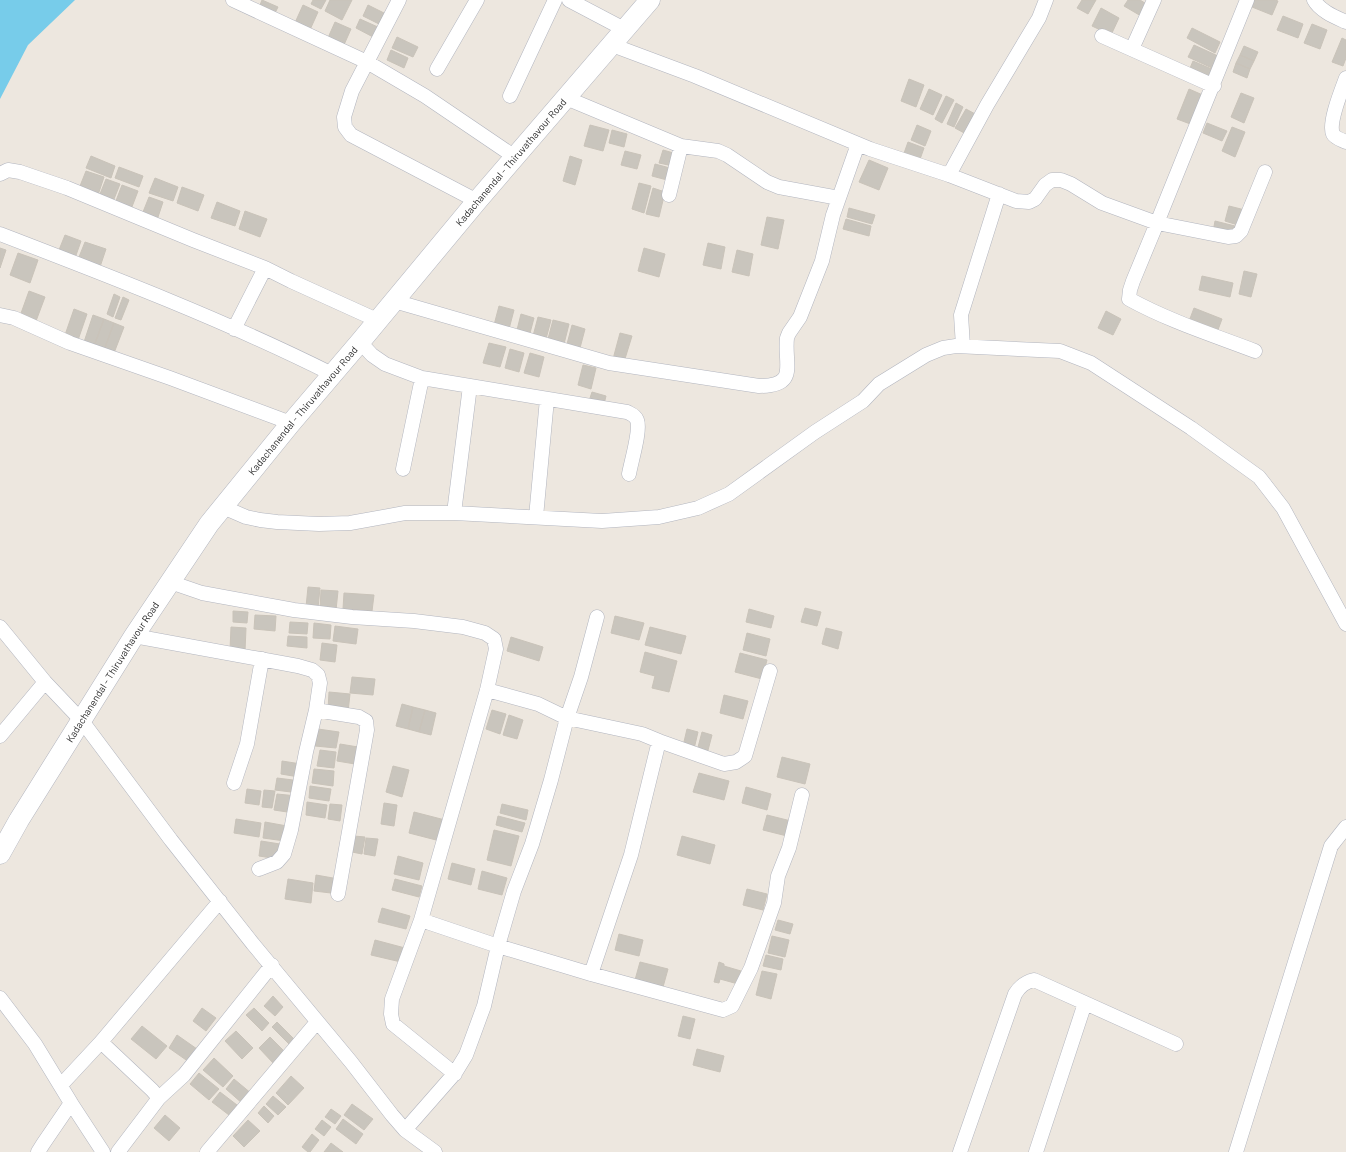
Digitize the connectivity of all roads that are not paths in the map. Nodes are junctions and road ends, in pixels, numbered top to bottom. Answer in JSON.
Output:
{"nodes":[{"id":1,"x":476,"y":0,"type":"edge"},
{"id":2,"x":555,"y":0,"type":"edge"},
{"id":3,"x":569,"y":0,"type":"edge"},
{"id":4,"x":650,"y":0,"type":"edge"},
{"id":5,"x":1046,"y":0,"type":"edge"},
{"id":6,"x":1154,"y":0,"type":"edge"},
{"id":7,"x":1247,"y":0,"type":"edge"},
{"id":8,"x":1314,"y":0,"type":"edge"},
{"id":9,"x":395,"y":1,"type":"edge"},
{"id":10,"x":242,"y":2,"type":"edge"},
{"id":11,"x":1346,"y":22,"type":"edge"},
{"id":12,"x":624,"y":28,"type":"junction"},
{"id":13,"x":1102,"y":36,"type":"dead end"},
{"id":14,"x":612,"y":45,"type":"junction"},
{"id":15,"x":1132,"y":49,"type":"junction"},
{"id":16,"x":367,"y":62,"type":"junction"},
{"id":17,"x":437,"y":69,"type":"dead end"},
{"id":18,"x":1346,"y":78,"type":"edge"},
{"id":19,"x":1214,"y":86,"type":"junction"},
{"id":20,"x":510,"y":96,"type":"dead end"},
{"id":21,"x":566,"y":98,"type":"junction"},
{"id":22,"x":1346,"y":142,"type":"edge"},
{"id":23,"x":858,"y":144,"type":"junction"},
{"id":24,"x":681,"y":146,"type":"junction"},
{"id":25,"x":515,"y":157,"type":"junction"},
{"id":26,"x":1265,"y":172,"type":"dead end"},
{"id":27,"x":0,"y":174,"type":"edge"},
{"id":28,"x":949,"y":175,"type":"junction"},
{"id":29,"x":669,"y":194,"type":"dead end"},
{"id":30,"x":999,"y":194,"type":"junction"},
{"id":31,"x":839,"y":198,"type":"junction"},
{"id":32,"x":477,"y":201,"type":"junction"},
{"id":33,"x":1157,"y":223,"type":"junction"},
{"id":34,"x":0,"y":234,"type":"edge"},
{"id":35,"x":266,"y":268,"type":"junction"},
{"id":36,"x":394,"y":301,"type":"junction"},
{"id":37,"x":0,"y":315,"type":"edge"},
{"id":38,"x":377,"y":320,"type":"junction"},
{"id":39,"x":234,"y":329,"type":"junction"},
{"id":40,"x":360,"y":342,"type":"junction"},
{"id":41,"x":962,"y":346,"type":"junction"},
{"id":42,"x":1255,"y":351,"type":"dead end"},
{"id":43,"x":332,"y":374,"type":"junction"},
{"id":44,"x":422,"y":378,"type":"junction"},
{"id":45,"x":470,"y":386,"type":"junction"},
{"id":46,"x":547,"y":399,"type":"junction"},
{"id":47,"x":291,"y":423,"type":"junction"},
{"id":48,"x":403,"y":469,"type":"dead end"},
{"id":49,"x":629,"y":474,"type":"dead end"},
{"id":50,"x":223,"y":507,"type":"junction"},
{"id":51,"x":454,"y":513,"type":"junction"},
{"id":52,"x":536,"y":517,"type":"junction"},
{"id":53,"x":170,"y":582,"type":"junction"},
{"id":54,"x":597,"y":617,"type":"dead end"},
{"id":55,"x":1346,"y":624,"type":"edge"},
{"id":56,"x":2,"y":634,"type":"edge"},
{"id":57,"x":134,"y":636,"type":"junction"},
{"id":58,"x":262,"y":659,"type":"junction"},
{"id":59,"x":770,"y":671,"type":"dead end"},
{"id":60,"x":46,"y":682,"type":"junction"},
{"id":61,"x":487,"y":690,"type":"junction"},
{"id":62,"x":316,"y":710,"type":"junction"},
{"id":63,"x":567,"y":718,"type":"junction"},
{"id":64,"x":82,"y":721,"type":"junction"},
{"id":65,"x":0,"y":736,"type":"edge"},
{"id":66,"x":659,"y":741,"type":"junction"},
{"id":67,"x":234,"y":783,"type":"dead end"},
{"id":68,"x":802,"y":795,"type":"dead end"},
{"id":69,"x":1346,"y":827,"type":"edge"},
{"id":70,"x":0,"y":854,"type":"edge"},
{"id":71,"x":259,"y":869,"type":"dead end"},
{"id":72,"x":338,"y":894,"type":"dead end"},
{"id":73,"x":220,"y":901,"type":"junction"},
{"id":74,"x":421,"y":920,"type":"junction"},
{"id":75,"x":498,"y":946,"type":"junction"},
{"id":76,"x":272,"y":965,"type":"junction"},
{"id":77,"x":591,"y":974,"type":"junction"},
{"id":78,"x":0,"y":998,"type":"edge"},
{"id":79,"x":1085,"y":1003,"type":"junction"},
{"id":80,"x":317,"y":1022,"type":"junction"},
{"id":81,"x":101,"y":1042,"type":"junction"},
{"id":82,"x":1176,"y":1044,"type":"dead end"},
{"id":83,"x":455,"y":1074,"type":"junction"},
{"id":84,"x":60,"y":1085,"type":"junction"},
{"id":85,"x":159,"y":1098,"type":"junction"},
{"id":86,"x":71,"y":1103,"type":"junction"},
{"id":87,"x":405,"y":1130,"type":"junction"},
{"id":88,"x":38,"y":1152,"type":"edge"},
{"id":89,"x":103,"y":1152,"type":"edge"},
{"id":90,"x":118,"y":1152,"type":"edge"},
{"id":91,"x":207,"y":1152,"type":"edge"},
{"id":92,"x":435,"y":1152,"type":"edge"},
{"id":93,"x":960,"y":1152,"type":"edge"},
{"id":94,"x":1036,"y":1152,"type":"edge"},
{"id":95,"x":1236,"y":1152,"type":"edge"}],
"edges":[{"from":1,"to":17,"type":"street"},
{"from":2,"to":20,"type":"street"},
{"from":3,"to":12,"type":"street"},
{"from":4,"to":12,"type":"main road","name":"Kadachanendal - Thiruvathavour Road"},
{"from":5,"to":28,"type":"street"},
{"from":6,"to":15,"type":"street"},
{"from":7,"to":19,"type":"street"},
{"from":8,"to":11,"type":"street"},
{"from":9,"to":16,"type":"street"},
{"from":10,"to":16,"type":"street"},
{"from":12,"to":14,"type":"main road","name":"Kadachanendal - Thiruvathavour Road"},
{"from":13,"to":15,"type":"street"},
{"from":14,"to":21,"type":"main road","name":"Kadachanendal - Thiruvathavour Road"},
{"from":14,"to":23,"type":"street"},
{"from":15,"to":19,"type":"street"},
{"from":16,"to":25,"type":"street"},
{"from":16,"to":32,"type":"street"},
{"from":18,"to":22,"type":"street"},
{"from":19,"to":33,"type":"street"},
{"from":21,"to":24,"type":"street"},
{"from":21,"to":25,"type":"main road","name":"Kadachanendal - Thiruvathavour Road"},
{"from":23,"to":28,"type":"street"},
{"from":23,"to":31,"type":"street"},
{"from":24,"to":29,"type":"street"},
{"from":24,"to":31,"type":"street"},
{"from":25,"to":32,"type":"main road","name":"Kadachanendal - Thiruvathavour Road"},
{"from":26,"to":33,"type":"street"},
{"from":27,"to":35,"type":"street"},
{"from":28,"to":30,"type":"street"},
{"from":30,"to":33,"type":"street"},
{"from":30,"to":41,"type":"street"},
{"from":31,"to":36,"type":"street"},
{"from":32,"to":36,"type":"main road","name":"Kadachanendal - Thiruvathavour Road"},
{"from":33,"to":42,"type":"street"},
{"from":34,"to":39,"type":"street"},
{"from":35,"to":38,"type":"street"},
{"from":35,"to":39,"type":"street"},
{"from":36,"to":38,"type":"main road","name":"Kadachanendal - Thiruvathavour Road"},
{"from":37,"to":47,"type":"street"},
{"from":38,"to":40,"type":"main road","name":"Kadachanendal - Thiruvathavour Road"},
{"from":39,"to":43,"type":"street"},
{"from":40,"to":43,"type":"main road","name":"Kadachanendal - Thiruvathavour Road"},
{"from":40,"to":44,"type":"street"},
{"from":41,"to":52,"type":"street"},
{"from":41,"to":55,"type":"street"},
{"from":43,"to":47,"type":"main road","name":"Kadachanendal - Thiruvathavour Road"},
{"from":44,"to":45,"type":"street"},
{"from":44,"to":48,"type":"street"},
{"from":45,"to":46,"type":"street"},
{"from":45,"to":51,"type":"street"},
{"from":46,"to":49,"type":"street"},
{"from":46,"to":52,"type":"street"},
{"from":47,"to":50,"type":"main road","name":"Kadachanendal - Thiruvathavour Road"},
{"from":50,"to":51,"type":"street"},
{"from":50,"to":53,"type":"main road","name":"Kadachanendal - Thiruvathavour Road"},
{"from":51,"to":52,"type":"street"},
{"from":53,"to":57,"type":"main road","name":"Kadachanendal - Thiruvathavour Road"},
{"from":53,"to":61,"type":"street"},
{"from":54,"to":63,"type":"street"},
{"from":56,"to":60,"type":"street"},
{"from":57,"to":58,"type":"street"},
{"from":57,"to":64,"type":"main road","name":"Kadachanendal - Thiruvathavour Road"},
{"from":58,"to":62,"type":"street"},
{"from":58,"to":67,"type":"street"},
{"from":59,"to":66,"type":"street"},
{"from":60,"to":64,"type":"street"},
{"from":60,"to":65,"type":"street"},
{"from":61,"to":63,"type":"street"},
{"from":61,"to":74,"type":"street"},
{"from":62,"to":71,"type":"street"},
{"from":62,"to":72,"type":"street"},
{"from":63,"to":66,"type":"street"},
{"from":63,"to":75,"type":"street"},
{"from":64,"to":70,"type":"main road","name":"Kadachanendal - Thiruvathavour Road"},
{"from":64,"to":73,"type":"street"},
{"from":66,"to":77,"type":"street"},
{"from":68,"to":77,"type":"street"},
{"from":69,"to":95,"type":"street"},
{"from":73,"to":76,"type":"street"},
{"from":73,"to":81,"type":"street"},
{"from":74,"to":75,"type":"street"},
{"from":74,"to":83,"type":"street"},
{"from":75,"to":77,"type":"street"},
{"from":75,"to":83,"type":"street"},
{"from":76,"to":80,"type":"street"},
{"from":76,"to":85,"type":"street"},
{"from":78,"to":84,"type":"street"},
{"from":79,"to":82,"type":"street"},
{"from":79,"to":93,"type":"street"},
{"from":79,"to":94,"type":"street"},
{"from":80,"to":87,"type":"street"},
{"from":80,"to":91,"type":"street"},
{"from":81,"to":84,"type":"street"},
{"from":81,"to":85,"type":"street"},
{"from":83,"to":87,"type":"street"},
{"from":84,"to":86,"type":"street"},
{"from":85,"to":90,"type":"street"},
{"from":86,"to":88,"type":"street"},
{"from":86,"to":89,"type":"street"},
{"from":87,"to":92,"type":"street"}]}
